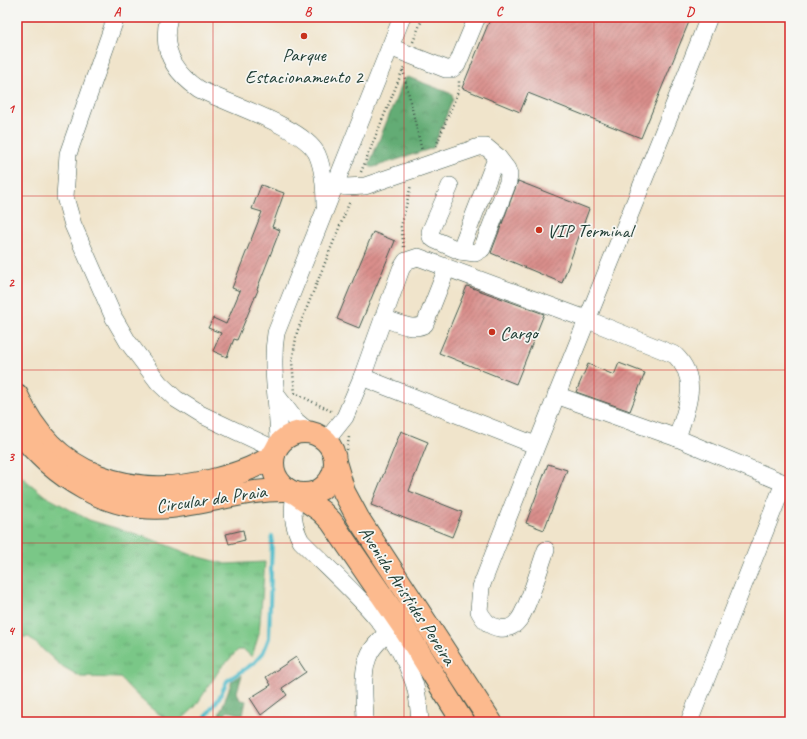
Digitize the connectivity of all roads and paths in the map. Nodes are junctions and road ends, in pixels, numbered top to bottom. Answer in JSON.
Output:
{"nodes":[{"id":1,"x":116,"y":17,"type":"edge"},
{"id":2,"x":169,"y":17,"type":"edge"},
{"id":3,"x":402,"y":17,"type":"edge"},
{"id":4,"x":423,"y":17,"type":"edge"},
{"id":5,"x":478,"y":17,"type":"edge"},
{"id":6,"x":709,"y":17,"type":"edge"},
{"id":7,"x":390,"y":48,"type":"junction"},
{"id":8,"x":406,"y":62,"type":"junction"},
{"id":9,"x":459,"y":89,"type":"dead end"},
{"id":10,"x":436,"y":147,"type":"dead end"},
{"id":11,"x":350,"y":150,"type":"junction"},
{"id":12,"x":317,"y":154,"type":"junction"},
{"id":13,"x":497,"y":156,"type":"junction"},
{"id":14,"x":424,"y":157,"type":"dead end"},
{"id":15,"x":412,"y":183,"type":"dead end"},
{"id":16,"x":336,"y":184,"type":"junction"},
{"id":17,"x":450,"y":186,"type":"dead end"},
{"id":18,"x":355,"y":187,"type":"junction"},
{"id":19,"x":325,"y":212,"type":"junction"},
{"id":20,"x":460,"y":251,"type":"junction"},
{"id":21,"x":406,"y":261,"type":"junction"},
{"id":22,"x":447,"y":268,"type":"junction"},
{"id":23,"x":383,"y":318,"type":"junction"},
{"id":24,"x":586,"y":319,"type":"junction"},
{"id":25,"x":362,"y":377,"type":"junction"},
{"id":26,"x":17,"y":395,"type":"edge"},
{"id":27,"x":276,"y":395,"type":"junction"},
{"id":28,"x":556,"y":395,"type":"junction"},
{"id":29,"x":345,"y":417,"type":"junction"},
{"id":30,"x":17,"y":430,"type":"edge"},
{"id":31,"x":318,"y":438,"type":"junction"},
{"id":32,"x":677,"y":438,"type":"junction"},
{"id":33,"x":535,"y":445,"type":"junction"},
{"id":34,"x":276,"y":449,"type":"junction"},
{"id":35,"x":335,"y":462,"type":"junction"},
{"id":36,"x":787,"y":484,"type":"edge"},
{"id":37,"x":291,"y":491,"type":"junction"},
{"id":38,"x":546,"y":550,"type":"dead end"},
{"id":39,"x":389,"y":631,"type":"junction"},
{"id":40,"x":365,"y":722,"type":"edge"},
{"id":41,"x":420,"y":722,"type":"edge"},
{"id":42,"x":463,"y":722,"type":"edge"},
{"id":43,"x":491,"y":722,"type":"edge"},
{"id":44,"x":689,"y":722,"type":"edge"}],
"edges":[{"from":1,"to":34,"type":"street"},
{"from":2,"to":12,"type":"street"},
{"from":3,"to":7,"type":"street"},
{"from":4,"to":8,"type":"path"},
{"from":5,"to":8,"type":"street"},
{"from":6,"to":24,"type":"street"},
{"from":7,"to":8,"type":"street"},
{"from":7,"to":11,"type":"street"},
{"from":8,"to":14,"type":"path"},
{"from":8,"to":18,"type":"path"},
{"from":9,"to":10,"type":"path"},
{"from":11,"to":12,"type":"street"},
{"from":11,"to":16,"type":"street"},
{"from":12,"to":19,"type":"street"},
{"from":13,"to":18,"type":"street"},
{"from":13,"to":20,"type":"street"},
{"from":13,"to":20,"type":"street"},
{"from":15,"to":21,"type":"path"},
{"from":16,"to":18,"type":"street"},
{"from":16,"to":19,"type":"street"},
{"from":17,"to":20,"type":"street"},
{"from":18,"to":29,"type":"path"},
{"from":19,"to":27,"type":"street"},
{"from":21,"to":22,"type":"street"},
{"from":21,"to":23,"type":"street"},
{"from":22,"to":23,"type":"street"},
{"from":22,"to":24,"type":"street"},
{"from":23,"to":25,"type":"street"},
{"from":24,"to":28,"type":"street"},
{"from":24,"to":32,"type":"street"},
{"from":25,"to":29,"type":"street"},
{"from":25,"to":33,"type":"street"},
{"from":26,"to":34,"type":"highway","name":"Circular da Praia"},
{"from":27,"to":31,"type":"street"},
{"from":27,"to":34,"type":"street"},
{"from":28,"to":32,"type":"street"},
{"from":28,"to":33,"type":"street"},
{"from":29,"to":31,"type":"street"},
{"from":30,"to":37,"type":"highway","name":"Circular da Praia"},
{"from":31,"to":34,"type":"highway"},
{"from":31,"to":35,"type":"highway"},
{"from":32,"to":36,"type":"street"},
{"from":33,"to":38,"type":"street"},
{"from":34,"to":37,"type":"highway"},
{"from":35,"to":37,"type":"highway"},
{"from":35,"to":43,"type":"highway","name":"Avenida Aristides Pereira"},
{"from":36,"to":44,"type":"street"},
{"from":37,"to":39,"type":"street"},
{"from":37,"to":42,"type":"highway","name":"Avenida Aristides Pereira"},
{"from":39,"to":40,"type":"street"},
{"from":39,"to":41,"type":"street"}]}
